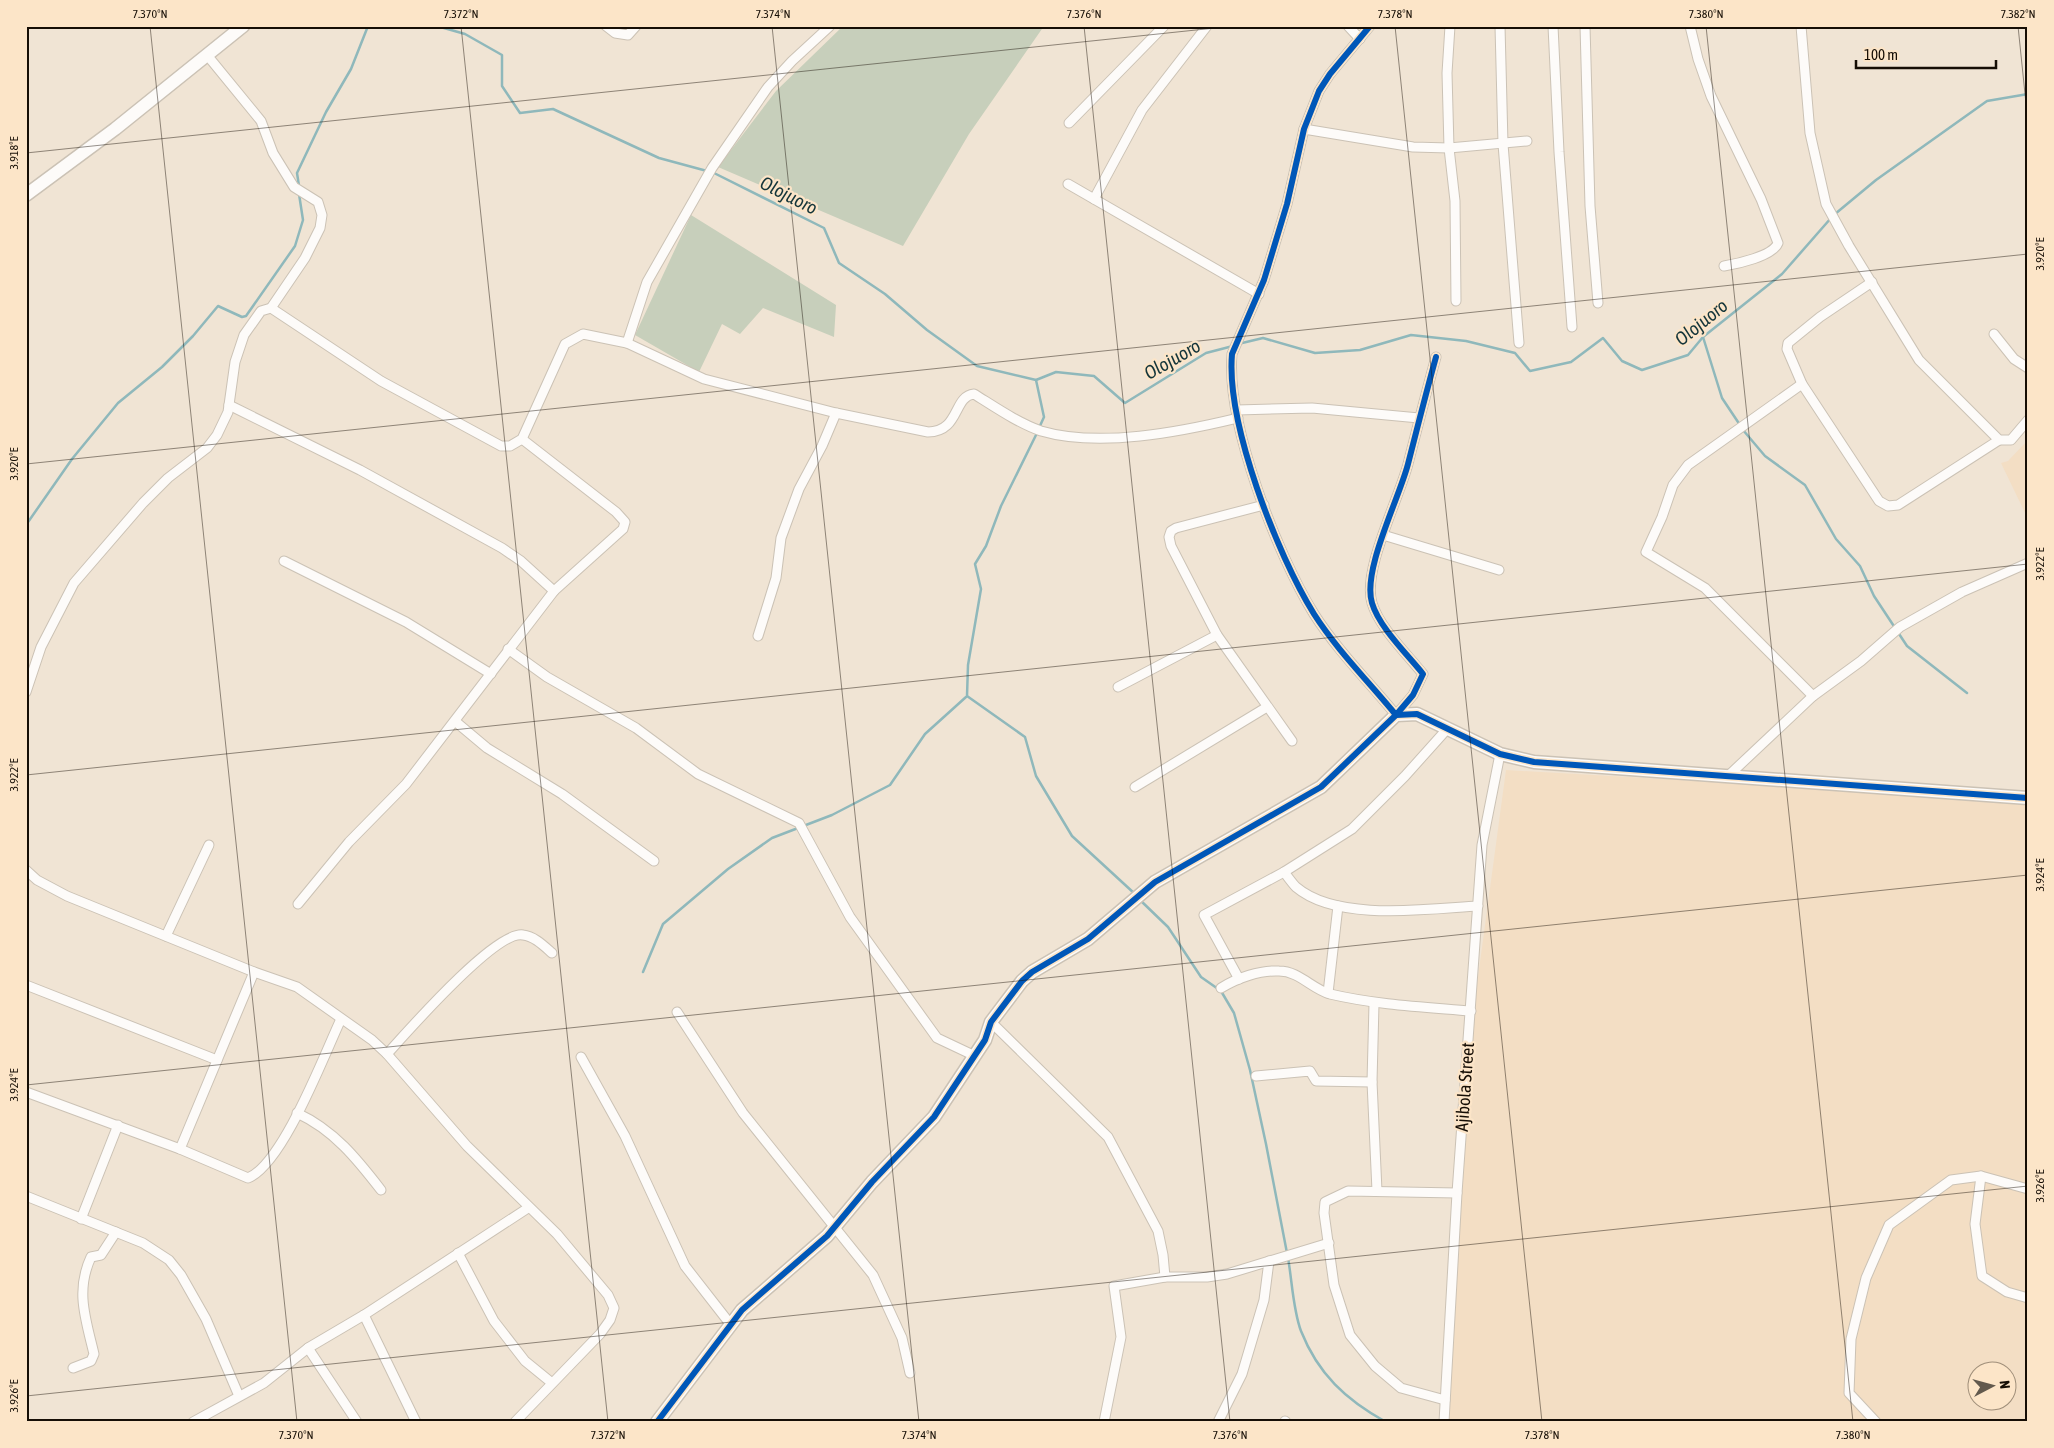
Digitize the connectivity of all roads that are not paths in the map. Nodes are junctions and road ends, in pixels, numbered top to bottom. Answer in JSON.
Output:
{"nodes":[{"id":1,"x":243,"y":26,"type":"edge"},
{"id":2,"x":606,"y":26,"type":"edge"},
{"id":3,"x":636,"y":26,"type":"edge"},
{"id":4,"x":830,"y":26,"type":"edge"},
{"id":5,"x":1164,"y":26,"type":"edge"},
{"id":6,"x":1207,"y":26,"type":"edge"},
{"id":7,"x":1348,"y":26,"type":"edge"},
{"id":8,"x":1370,"y":26,"type":"edge"},
{"id":9,"x":1450,"y":26,"type":"edge"},
{"id":10,"x":1500,"y":26,"type":"edge"},
{"id":11,"x":1553,"y":26,"type":"edge"},
{"id":12,"x":1585,"y":26,"type":"edge"},
{"id":13,"x":1690,"y":26,"type":"edge"},
{"id":14,"x":1801,"y":26,"type":"edge"},
{"id":15,"x":1360,"y":39,"type":"junction"},
{"id":16,"x":208,"y":55,"type":"junction"},
{"id":17,"x":1069,"y":123,"type":"dead end"},
{"id":18,"x":1304,"y":129,"type":"junction"},
{"id":19,"x":1527,"y":141,"type":"dead end"},
{"id":20,"x":1503,"y":144,"type":"junction"},
{"id":21,"x":1449,"y":148,"type":"junction"},
{"id":22,"x":1068,"y":184,"type":"dead end"},
{"id":23,"x":26,"y":195,"type":"edge"},
{"id":24,"x":1094,"y":199,"type":"junction"},
{"id":25,"x":1724,"y":266,"type":"dead end"},
{"id":26,"x":1872,"y":282,"type":"junction"},
{"id":27,"x":1259,"y":294,"type":"junction"},
{"id":28,"x":1456,"y":301,"type":"dead end"},
{"id":29,"x":1598,"y":303,"type":"dead end"},
{"id":30,"x":271,"y":308,"type":"junction"},
{"id":31,"x":1572,"y":327,"type":"dead end"},
{"id":32,"x":1994,"y":334,"type":"dead end"},
{"id":33,"x":627,"y":343,"type":"junction"},
{"id":34,"x":1519,"y":343,"type":"dead end"},
{"id":35,"x":1436,"y":357,"type":"dead end"},
{"id":36,"x":2028,"y":368,"type":"edge"},
{"id":37,"x":1802,"y":384,"type":"junction"},
{"id":38,"x":229,"y":405,"type":"junction"},
{"id":39,"x":836,"y":413,"type":"junction"},
{"id":40,"x":1237,"y":414,"type":"junction"},
{"id":41,"x":1419,"y":418,"type":"junction"},
{"id":42,"x":2028,"y":420,"type":"edge"},
{"id":43,"x":522,"y":439,"type":"junction"},
{"id":44,"x":1999,"y":440,"type":"junction"},
{"id":45,"x":1264,"y":505,"type":"junction"},
{"id":46,"x":1383,"y":535,"type":"junction"},
{"id":47,"x":284,"y":561,"type":"dead end"},
{"id":48,"x":2028,"y":563,"type":"edge"},
{"id":49,"x":1499,"y":570,"type":"dead end"},
{"id":50,"x":554,"y":591,"type":"junction"},
{"id":51,"x":1217,"y":635,"type":"junction"},
{"id":52,"x":758,"y":636,"type":"dead end"},
{"id":53,"x":508,"y":648,"type":"junction"},
{"id":54,"x":491,"y":674,"type":"junction"},
{"id":55,"x":1118,"y":687,"type":"dead end"},
{"id":56,"x":26,"y":692,"type":"edge"},
{"id":57,"x":1813,"y":696,"type":"junction"},
{"id":58,"x":1267,"y":707,"type":"junction"},
{"id":59,"x":1396,"y":715,"type":"junction"},
{"id":60,"x":456,"y":722,"type":"junction"},
{"id":61,"x":1448,"y":728,"type":"junction"},
{"id":62,"x":1292,"y":741,"type":"dead end"},
{"id":63,"x":1500,"y":754,"type":"junction"},
{"id":64,"x":1727,"y":777,"type":"junction"},
{"id":65,"x":1135,"y":787,"type":"dead end"},
{"id":66,"x":2028,"y":798,"type":"edge"},
{"id":67,"x":209,"y":845,"type":"dead end"},
{"id":68,"x":654,"y":860,"type":"dead end"},
{"id":69,"x":26,"y":870,"type":"edge"},
{"id":70,"x":1284,"y":872,"type":"junction"},
{"id":71,"x":298,"y":904,"type":"dead end"},
{"id":72,"x":1338,"y":906,"type":"junction"},
{"id":73,"x":1478,"y":906,"type":"junction"},
{"id":74,"x":166,"y":936,"type":"junction"},
{"id":75,"x":552,"y":954,"type":"dead end"},
{"id":76,"x":254,"y":972,"type":"junction"},
{"id":77,"x":1239,"y":979,"type":"junction"},
{"id":78,"x":26,"y":985,"type":"edge"},
{"id":79,"x":1221,"y":988,"type":"dead end"},
{"id":80,"x":1328,"y":994,"type":"junction"},
{"id":81,"x":1374,"y":1004,"type":"junction"},
{"id":82,"x":1471,"y":1011,"type":"junction"},
{"id":83,"x":677,"y":1012,"type":"dead end"},
{"id":84,"x":341,"y":1019,"type":"junction"},
{"id":85,"x":991,"y":1022,"type":"junction"},
{"id":86,"x":387,"y":1054,"type":"junction"},
{"id":87,"x":973,"y":1055,"type":"junction"},
{"id":88,"x":581,"y":1057,"type":"dead end"},
{"id":89,"x":217,"y":1060,"type":"junction"},
{"id":90,"x":1256,"y":1076,"type":"dead end"},
{"id":91,"x":1372,"y":1082,"type":"junction"},
{"id":92,"x":26,"y":1092,"type":"edge"},
{"id":93,"x":298,"y":1113,"type":"junction"},
{"id":94,"x":118,"y":1126,"type":"junction"},
{"id":95,"x":180,"y":1149,"type":"junction"},
{"id":96,"x":1981,"y":1176,"type":"junction"},
{"id":97,"x":2028,"y":1189,"type":"edge"},
{"id":98,"x":382,"y":1190,"type":"dead end"},
{"id":99,"x":1378,"y":1191,"type":"junction"},
{"id":100,"x":1457,"y":1193,"type":"junction"},
{"id":101,"x":26,"y":1196,"type":"edge"},
{"id":102,"x":528,"y":1208,"type":"junction"},
{"id":103,"x":81,"y":1219,"type":"junction"},
{"id":104,"x":835,"y":1228,"type":"junction"},
{"id":105,"x":116,"y":1232,"type":"junction"},
{"id":106,"x":1329,"y":1243,"type":"junction"},
{"id":107,"x":458,"y":1253,"type":"junction"},
{"id":108,"x":1269,"y":1261,"type":"junction"},
{"id":109,"x":1165,"y":1277,"type":"junction"},
{"id":110,"x":2028,"y":1298,"type":"edge"},
{"id":111,"x":364,"y":1315,"type":"junction"},
{"id":112,"x":731,"y":1325,"type":"junction"},
{"id":113,"x":308,"y":1348,"type":"junction"},
{"id":114,"x":73,"y":1368,"type":"dead end"},
{"id":115,"x":910,"y":1373,"type":"dead end"},
{"id":116,"x":552,"y":1383,"type":"junction"},
{"id":117,"x":239,"y":1396,"type":"junction"},
{"id":118,"x":1445,"y":1400,"type":"junction"},
{"id":119,"x":204,"y":1419,"type":"edge"},
{"id":120,"x":193,"y":1422,"type":"edge"},
{"id":121,"x":357,"y":1422,"type":"edge"},
{"id":122,"x":416,"y":1422,"type":"edge"},
{"id":123,"x":515,"y":1422,"type":"edge"},
{"id":124,"x":657,"y":1422,"type":"edge"},
{"id":125,"x":1104,"y":1422,"type":"edge"},
{"id":126,"x":1218,"y":1422,"type":"edge"},
{"id":127,"x":1444,"y":1422,"type":"edge"},
{"id":128,"x":1876,"y":1422,"type":"edge"}],
"edges":[{"from":1,"to":16,"type":"street"},
{"from":2,"to":3,"type":"street"},
{"from":4,"to":33,"type":"street"},
{"from":5,"to":17,"type":"street"},
{"from":6,"to":24,"type":"street"},
{"from":7,"to":15,"type":"street"},
{"from":8,"to":15,"type":"street"},
{"from":9,"to":21,"type":"street"},
{"from":10,"to":20,"type":"street"},
{"from":11,"to":31,"type":"street"},
{"from":12,"to":29,"type":"street"},
{"from":13,"to":25,"type":"street"},
{"from":14,"to":26,"type":"street"},
{"from":15,"to":18,"type":"street"},
{"from":16,"to":23,"type":"street"},
{"from":16,"to":30,"type":"street"},
{"from":18,"to":21,"type":"street"},
{"from":18,"to":27,"type":"street"},
{"from":19,"to":20,"type":"street"},
{"from":20,"to":21,"type":"street"},
{"from":20,"to":34,"type":"street"},
{"from":21,"to":28,"type":"street"},
{"from":22,"to":24,"type":"street"},
{"from":24,"to":27,"type":"street"},
{"from":26,"to":37,"type":"street"},
{"from":26,"to":44,"type":"street"},
{"from":27,"to":40,"type":"street"},
{"from":30,"to":38,"type":"street"},
{"from":30,"to":43,"type":"street"},
{"from":32,"to":36,"type":"street"},
{"from":33,"to":39,"type":"street"},
{"from":33,"to":43,"type":"street"},
{"from":35,"to":41,"type":"street"},
{"from":37,"to":44,"type":"street"},
{"from":37,"to":57,"type":"street"},
{"from":38,"to":50,"type":"street"},
{"from":38,"to":56,"type":"street"},
{"from":39,"to":40,"type":"street"},
{"from":39,"to":52,"type":"street"},
{"from":40,"to":41,"type":"street"},
{"from":40,"to":45,"type":"street"},
{"from":41,"to":46,"type":"street"},
{"from":42,"to":44,"type":"street"},
{"from":43,"to":50,"type":"street"},
{"from":45,"to":51,"type":"street"},
{"from":45,"to":59,"type":"street"},
{"from":46,"to":49,"type":"street"},
{"from":46,"to":59,"type":"street"},
{"from":47,"to":54,"type":"street"},
{"from":48,"to":57,"type":"street"},
{"from":50,"to":53,"type":"street"},
{"from":51,"to":55,"type":"street"},
{"from":51,"to":58,"type":"street"},
{"from":53,"to":54,"type":"street"},
{"from":53,"to":87,"type":"street"},
{"from":54,"to":60,"type":"street"},
{"from":57,"to":64,"type":"street"},
{"from":58,"to":62,"type":"street"},
{"from":58,"to":65,"type":"street"},
{"from":59,"to":61,"type":"street"},
{"from":59,"to":85,"type":"street"},
{"from":60,"to":68,"type":"street"},
{"from":60,"to":71,"type":"street"},
{"from":61,"to":63,"type":"street"},
{"from":61,"to":70,"type":"street"},
{"from":63,"to":64,"type":"street"},
{"from":63,"to":73,"type":"street","name":"Ajibola Street"},
{"from":64,"to":66,"type":"street"},
{"from":67,"to":74,"type":"street"},
{"from":69,"to":74,"type":"street"},
{"from":70,"to":72,"type":"street"},
{"from":70,"to":77,"type":"street"},
{"from":72,"to":73,"type":"street"},
{"from":72,"to":80,"type":"street"},
{"from":73,"to":82,"type":"street","name":"Ajibola Street"},
{"from":74,"to":76,"type":"street"},
{"from":75,"to":86,"type":"street"},
{"from":76,"to":84,"type":"street"},
{"from":76,"to":89,"type":"street"},
{"from":77,"to":79,"type":"street"},
{"from":77,"to":80,"type":"street"},
{"from":78,"to":89,"type":"street"},
{"from":80,"to":81,"type":"street"},
{"from":81,"to":82,"type":"street"},
{"from":81,"to":91,"type":"street"},
{"from":82,"to":100,"type":"street","name":"Ajibola Street"},
{"from":83,"to":104,"type":"street"},
{"from":84,"to":86,"type":"street"},
{"from":84,"to":93,"type":"street"},
{"from":85,"to":87,"type":"street"},
{"from":85,"to":109,"type":"street"},
{"from":86,"to":102,"type":"street"},
{"from":87,"to":104,"type":"street"},
{"from":88,"to":112,"type":"street"},
{"from":89,"to":95,"type":"street"},
{"from":90,"to":91,"type":"street"},
{"from":91,"to":99,"type":"street"},
{"from":92,"to":94,"type":"street"},
{"from":93,"to":95,"type":"street"},
{"from":93,"to":98,"type":"street"},
{"from":94,"to":95,"type":"street"},
{"from":94,"to":103,"type":"street"},
{"from":96,"to":97,"type":"street"},
{"from":96,"to":110,"type":"street"},
{"from":96,"to":128,"type":"street"},
{"from":99,"to":100,"type":"street"},
{"from":99,"to":106,"type":"street"},
{"from":100,"to":118,"type":"street","name":"Ajibola Street"},
{"from":101,"to":103,"type":"street"},
{"from":102,"to":107,"type":"street"},
{"from":102,"to":116,"type":"street"},
{"from":103,"to":105,"type":"street"},
{"from":104,"to":112,"type":"street"},
{"from":104,"to":115,"type":"street"},
{"from":105,"to":114,"type":"street"},
{"from":105,"to":117,"type":"street"},
{"from":106,"to":108,"type":"street"},
{"from":106,"to":118,"type":"street"},
{"from":107,"to":111,"type":"street"},
{"from":107,"to":116,"type":"street"},
{"from":108,"to":109,"type":"street"},
{"from":108,"to":126,"type":"street"},
{"from":109,"to":125,"type":"street"},
{"from":111,"to":113,"type":"street"},
{"from":111,"to":122,"type":"street"},
{"from":112,"to":124,"type":"street"},
{"from":113,"to":117,"type":"street"},
{"from":113,"to":121,"type":"street"},
{"from":116,"to":123,"type":"street"},
{"from":117,"to":119,"type":"street"},
{"from":118,"to":127,"type":"street","name":"Ajibola Street"},
{"from":119,"to":120,"type":"street"}]}
